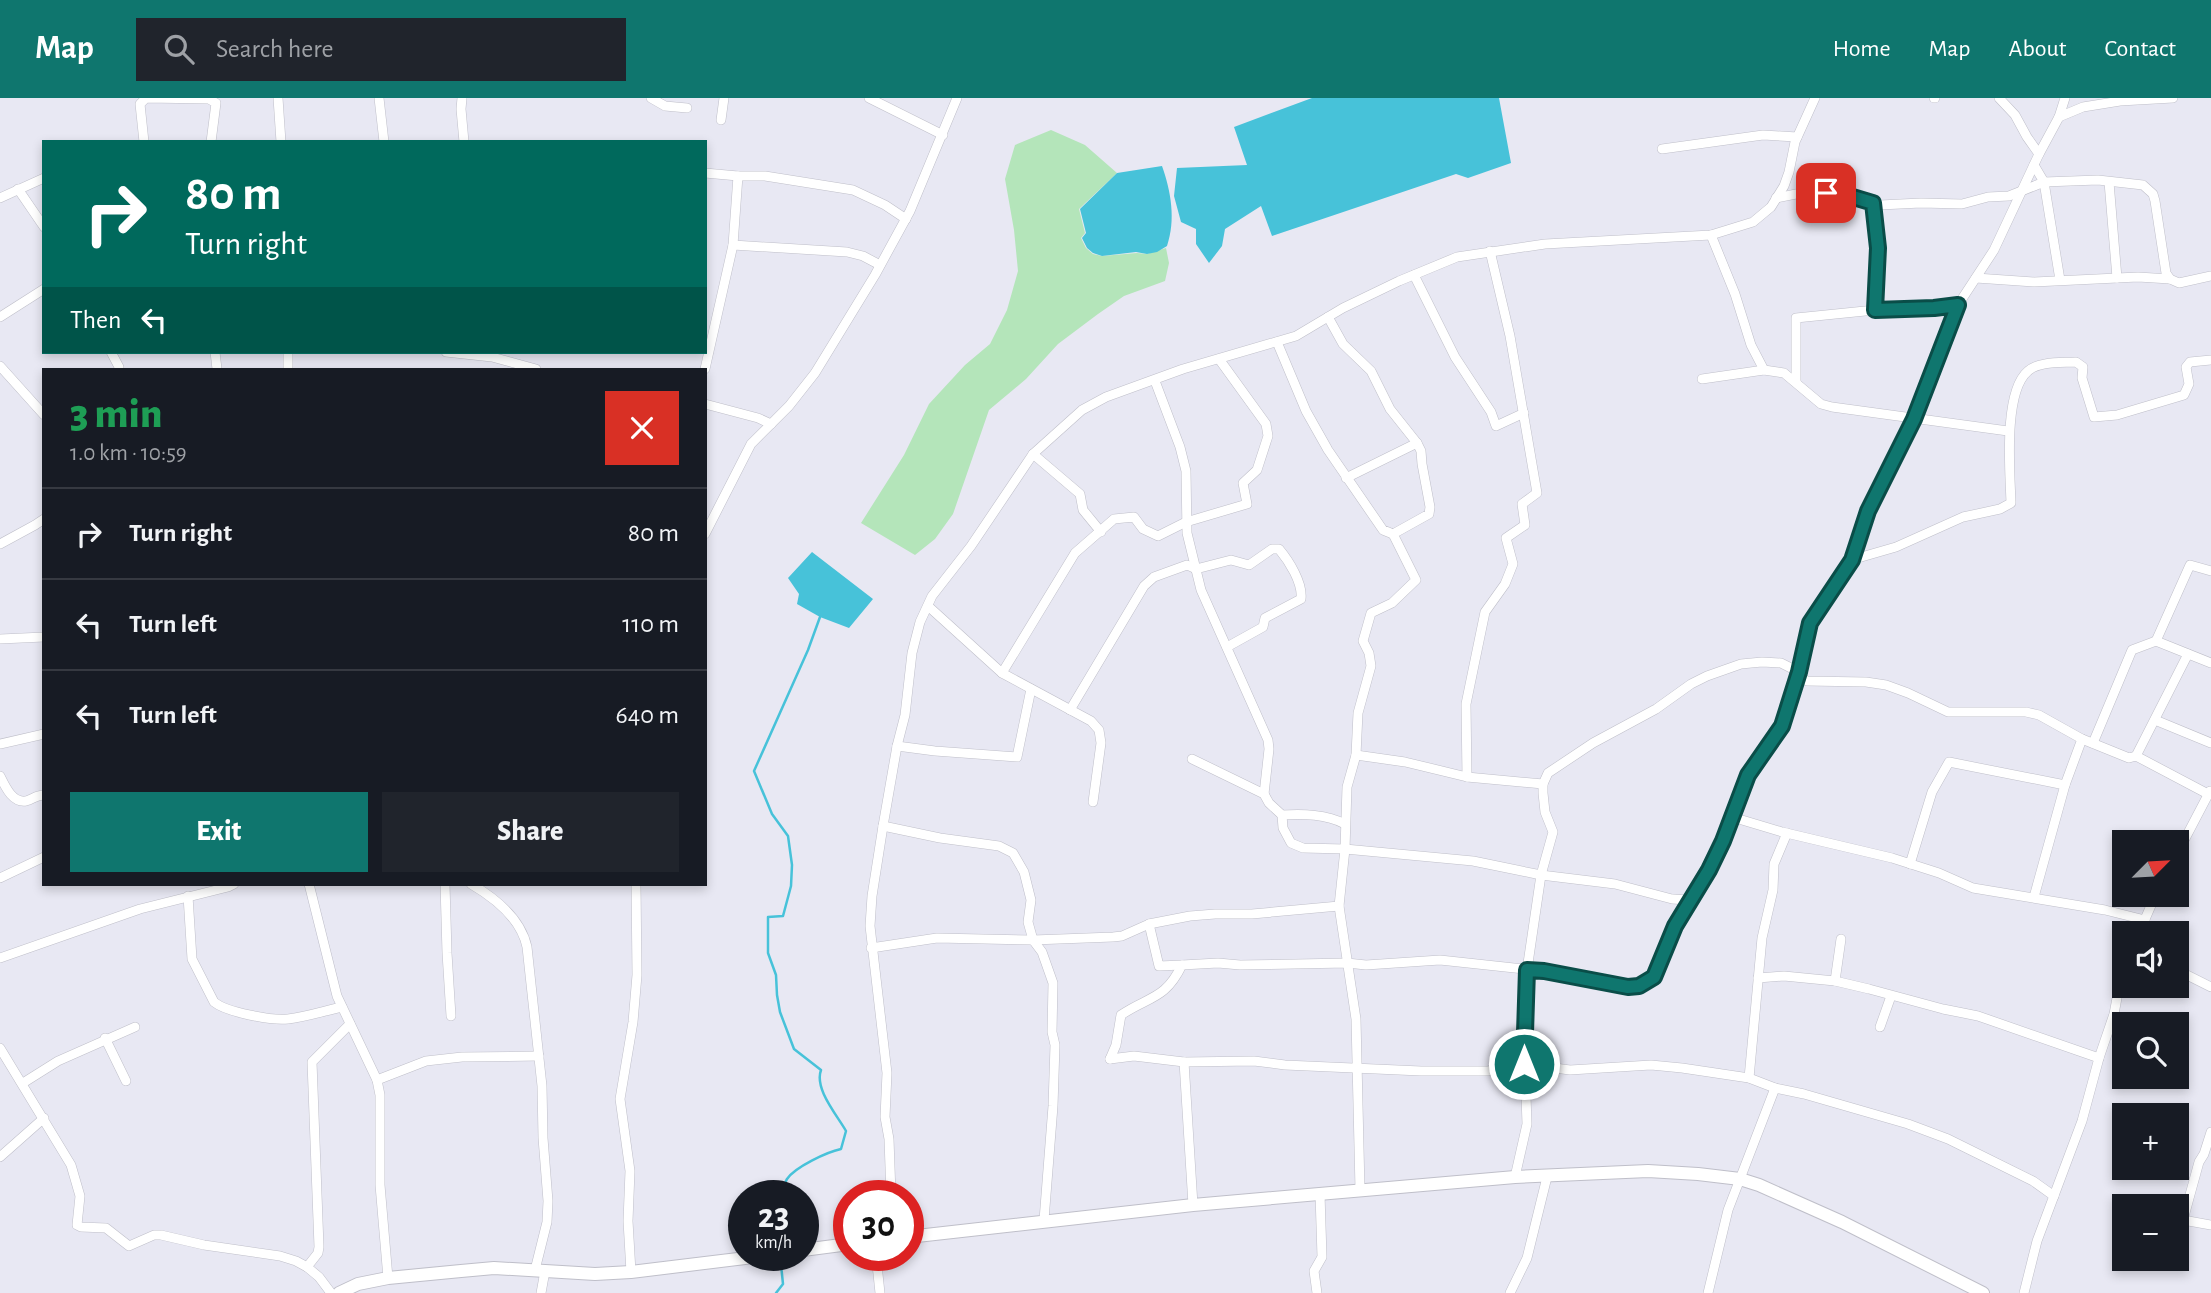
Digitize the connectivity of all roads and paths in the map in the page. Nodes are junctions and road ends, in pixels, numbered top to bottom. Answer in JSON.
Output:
{"nodes":[{"id":1,"x":278,"y":98,"type":"edge"},
{"id":2,"x":379,"y":98,"type":"edge"},
{"id":3,"x":462,"y":98,"type":"edge"},
{"id":4,"x":651,"y":98,"type":"edge"},
{"id":5,"x":724,"y":98,"type":"edge"},
{"id":6,"x":869,"y":98,"type":"edge"},
{"id":7,"x":957,"y":98,"type":"edge"},
{"id":8,"x":1815,"y":98,"type":"edge"},
{"id":9,"x":1999,"y":98,"type":"edge"},
{"id":10,"x":2064,"y":98,"type":"edge"},
{"id":11,"x":2173,"y":98,"type":"edge"},
{"id":12,"x":687,"y":107,"type":"dead end"},
{"id":13,"x":2059,"y":117,"type":"junction"},
{"id":14,"x":721,"y":120,"type":"dead end"},
{"id":15,"x":943,"y":135,"type":"junction"},
{"id":16,"x":1797,"y":137,"type":"junction"},
{"id":17,"x":144,"y":140,"type":"edge"},
{"id":18,"x":211,"y":140,"type":"edge"},
{"id":19,"x":281,"y":140,"type":"edge"},
{"id":20,"x":384,"y":140,"type":"edge"},
{"id":21,"x":464,"y":140,"type":"edge"},
{"id":22,"x":1662,"y":149,"type":"dead end"},
{"id":23,"x":2039,"y":154,"type":"junction"},
{"id":24,"x":2034,"y":164,"type":"junction"},
{"id":25,"x":1789,"y":172,"type":"junction"},
{"id":26,"x":707,"y":173,"type":"edge"},
{"id":27,"x":738,"y":176,"type":"junction"},
{"id":28,"x":42,"y":179,"type":"edge"},
{"id":29,"x":2044,"y":182,"type":"junction"},
{"id":30,"x":2109,"y":182,"type":"junction"},
{"id":31,"x":18,"y":189,"type":"junction"},
{"id":32,"x":2023,"y":190,"type":"junction"},
{"id":33,"x":1801,"y":193,"type":"junction"},
{"id":34,"x":0,"y":198,"type":"edge"},
{"id":35,"x":1776,"y":198,"type":"junction"},
{"id":36,"x":1873,"y":203,"type":"junction"},
{"id":37,"x":906,"y":219,"type":"junction"},
{"id":38,"x":42,"y":224,"type":"edge"},
{"id":39,"x":1711,"y":235,"type":"junction"},
{"id":40,"x":733,"y":245,"type":"junction"},
{"id":41,"x":1490,"y":251,"type":"junction"},
{"id":42,"x":880,"y":265,"type":"junction"},
{"id":43,"x":1414,"y":275,"type":"junction"},
{"id":44,"x":2211,"y":276,"type":"edge"},
{"id":45,"x":1976,"y":278,"type":"junction"},
{"id":46,"x":2117,"y":278,"type":"junction"},
{"id":47,"x":2170,"y":279,"type":"junction"},
{"id":48,"x":2060,"y":280,"type":"junction"},
{"id":49,"x":42,"y":290,"type":"edge"},
{"id":50,"x":1958,"y":305,"type":"junction"},
{"id":51,"x":1875,"y":310,"type":"junction"},
{"id":52,"x":0,"y":317,"type":"edge"},
{"id":53,"x":1328,"y":317,"type":"junction"},
{"id":54,"x":1277,"y":342,"type":"junction"},
{"id":55,"x":112,"y":354,"type":"edge"},
{"id":56,"x":464,"y":354,"type":"edge"},
{"id":57,"x":1219,"y":359,"type":"junction"},
{"id":58,"x":2211,"y":359,"type":"edge"},
{"id":59,"x":0,"y":366,"type":"edge"},
{"id":60,"x":118,"y":367,"type":"dead end"},
{"id":61,"x":532,"y":368,"type":"edge"},
{"id":62,"x":705,"y":368,"type":"edge"},
{"id":63,"x":1763,"y":370,"type":"junction"},
{"id":64,"x":1702,"y":379,"type":"dead end"},
{"id":65,"x":1155,"y":381,"type":"junction"},
{"id":66,"x":1796,"y":382,"type":"junction"},
{"id":67,"x":707,"y":405,"type":"edge"},
{"id":68,"x":42,"y":413,"type":"edge"},
{"id":69,"x":1524,"y":413,"type":"junction"},
{"id":70,"x":1914,"y":419,"type":"junction"},
{"id":71,"x":771,"y":424,"type":"junction"},
{"id":72,"x":2008,"y":431,"type":"junction"},
{"id":73,"x":1418,"y":443,"type":"junction"},
{"id":74,"x":1033,"y":454,"type":"junction"},
{"id":75,"x":1346,"y":478,"type":"junction"},
{"id":76,"x":42,"y":520,"type":"edge"},
{"id":77,"x":1186,"y":522,"type":"junction"},
{"id":78,"x":707,"y":530,"type":"edge"},
{"id":79,"x":1101,"y":532,"type":"junction"},
{"id":80,"x":1393,"y":534,"type":"junction"},
{"id":81,"x":0,"y":544,"type":"edge"},
{"id":82,"x":1852,"y":560,"type":"junction"},
{"id":83,"x":1196,"y":569,"type":"junction"},
{"id":84,"x":2211,"y":571,"type":"edge"},
{"id":85,"x":928,"y":606,"type":"junction"},
{"id":86,"x":42,"y":637,"type":"edge"},
{"id":87,"x":0,"y":639,"type":"edge"},
{"id":88,"x":2156,"y":641,"type":"junction"},
{"id":89,"x":1227,"y":647,"type":"junction"},
{"id":90,"x":2188,"y":654,"type":"junction"},
{"id":91,"x":2211,"y":663,"type":"edge"},
{"id":92,"x":1799,"y":672,"type":"junction"},
{"id":93,"x":1002,"y":673,"type":"junction"},
{"id":94,"x":1031,"y":689,"type":"junction"},
{"id":95,"x":1070,"y":710,"type":"junction"},
{"id":96,"x":2155,"y":720,"type":"junction"},
{"id":97,"x":42,"y":734,"type":"edge"},
{"id":98,"x":2082,"y":738,"type":"junction"},
{"id":99,"x":2093,"y":743,"type":"junction"},
{"id":100,"x":2211,"y":743,"type":"edge"},
{"id":101,"x":0,"y":744,"type":"edge"},
{"id":102,"x":897,"y":746,"type":"junction"},
{"id":103,"x":1356,"y":755,"type":"junction"},
{"id":104,"x":2136,"y":756,"type":"junction"},
{"id":105,"x":1192,"y":759,"type":"dead end"},
{"id":106,"x":0,"y":776,"type":"edge"},
{"id":107,"x":1467,"y":777,"type":"junction"},
{"id":108,"x":1544,"y":784,"type":"junction"},
{"id":109,"x":2065,"y":785,"type":"junction"},
{"id":110,"x":2209,"y":792,"type":"edge"},
{"id":111,"x":1264,"y":794,"type":"junction"},
{"id":112,"x":42,"y":795,"type":"edge"},
{"id":113,"x":1093,"y":802,"type":"dead end"},
{"id":114,"x":1282,"y":815,"type":"junction"},
{"id":115,"x":1732,"y":817,"type":"junction"},
{"id":116,"x":1345,"y":824,"type":"junction"},
{"id":117,"x":883,"y":826,"type":"junction"},
{"id":118,"x":2189,"y":831,"type":"edge"},
{"id":119,"x":1787,"y":833,"type":"junction"},
{"id":120,"x":1345,"y":849,"type":"junction"},
{"id":121,"x":42,"y":858,"type":"edge"},
{"id":122,"x":1910,"y":864,"type":"junction"},
{"id":123,"x":1541,"y":875,"type":"junction"},
{"id":124,"x":0,"y":878,"type":"edge"},
{"id":125,"x":230,"y":886,"type":"edge"},
{"id":126,"x":310,"y":886,"type":"edge"},
{"id":127,"x":445,"y":886,"type":"edge"},
{"id":128,"x":475,"y":886,"type":"edge"},
{"id":129,"x":636,"y":886,"type":"edge"},
{"id":130,"x":188,"y":896,"type":"junction"},
{"id":131,"x":2034,"y":897,"type":"junction"},
{"id":132,"x":1689,"y":900,"type":"junction"},
{"id":133,"x":1339,"y":906,"type":"junction"},
{"id":134,"x":2150,"y":907,"type":"edge"},
{"id":135,"x":2145,"y":920,"type":"joint"},
{"id":136,"x":1149,"y":924,"type":"junction"},
{"id":137,"x":1841,"y":939,"type":"dead end"},
{"id":138,"x":1033,"y":940,"type":"junction"},
{"id":139,"x":871,"y":948,"type":"junction"},
{"id":140,"x":0,"y":958,"type":"edge"},
{"id":141,"x":1347,"y":963,"type":"junction"},
{"id":142,"x":1182,"y":965,"type":"junction"},
{"id":143,"x":1527,"y":970,"type":"junction"},
{"id":144,"x":2189,"y":977,"type":"edge"},
{"id":145,"x":1758,"y":978,"type":"junction"},
{"id":146,"x":1835,"y":981,"type":"junction"},
{"id":147,"x":2211,"y":987,"type":"edge"},
{"id":148,"x":1891,"y":996,"type":"junction"},
{"id":149,"x":2118,"y":998,"type":"edge"},
{"id":150,"x":342,"y":1007,"type":"junction"},
{"id":151,"x":451,"y":1016,"type":"dead end"},
{"id":152,"x":350,"y":1024,"type":"junction"},
{"id":153,"x":135,"y":1027,"type":"dead end"},
{"id":154,"x":1881,"y":1027,"type":"dead end"},
{"id":155,"x":105,"y":1038,"type":"junction"},
{"id":156,"x":0,"y":1048,"type":"edge"},
{"id":157,"x":539,"y":1056,"type":"junction"},
{"id":158,"x":2099,"y":1058,"type":"junction"},
{"id":159,"x":1184,"y":1062,"type":"junction"},
{"id":160,"x":1524,"y":1064,"type":"junction"},
{"id":161,"x":1357,"y":1067,"type":"junction"},
{"id":162,"x":1749,"y":1078,"type":"junction"},
{"id":163,"x":377,"y":1080,"type":"junction"},
{"id":164,"x":126,"y":1081,"type":"dead end"},
{"id":165,"x":23,"y":1083,"type":"junction"},
{"id":166,"x":1775,"y":1088,"type":"junction"},
{"id":167,"x":44,"y":1118,"type":"junction"},
{"id":168,"x":2211,"y":1132,"type":"edge"},
{"id":169,"x":0,"y":1157,"type":"edge"},
{"id":170,"x":1515,"y":1177,"type":"junction"},
{"id":171,"x":1548,"y":1177,"type":"junction"},
{"id":172,"x":1740,"y":1179,"type":"junction"},
{"id":173,"x":890,"y":1180,"type":"edge"},
{"id":174,"x":1360,"y":1190,"type":"junction"},
{"id":175,"x":1320,"y":1194,"type":"junction"},
{"id":176,"x":2189,"y":1194,"type":"edge"},
{"id":177,"x":2054,"y":1196,"type":"junction"},
{"id":178,"x":1193,"y":1205,"type":"junction"},
{"id":179,"x":1044,"y":1220,"type":"junction"},
{"id":180,"x":2189,"y":1221,"type":"edge"},
{"id":181,"x":2211,"y":1225,"type":"edge"},
{"id":182,"x":924,"y":1235,"type":"edge"},
{"id":183,"x":728,"y":1260,"type":"edge"},
{"id":184,"x":307,"y":1267,"type":"junction"},
{"id":185,"x":540,"y":1270,"type":"junction"},
{"id":186,"x":878,"y":1271,"type":"edge"},
{"id":187,"x":631,"y":1272,"type":"junction"},
{"id":188,"x":388,"y":1278,"type":"junction"},
{"id":189,"x":331,"y":1293,"type":"edge"},
{"id":190,"x":339,"y":1293,"type":"edge"},
{"id":191,"x":383,"y":1293,"type":"edge"},
{"id":192,"x":541,"y":1293,"type":"edge"},
{"id":193,"x":880,"y":1293,"type":"edge"},
{"id":194,"x":1317,"y":1293,"type":"edge"},
{"id":195,"x":1510,"y":1293,"type":"edge"},
{"id":196,"x":1708,"y":1293,"type":"edge"},
{"id":197,"x":1983,"y":1293,"type":"edge"},
{"id":198,"x":2024,"y":1293,"type":"edge"}],
"edges":[{"from":1,"to":19,"type":"street"},
{"from":2,"to":20,"type":"street"},
{"from":3,"to":21,"type":"street"},
{"from":4,"to":12,"type":"street"},
{"from":5,"to":14,"type":"street"},
{"from":6,"to":15,"type":"street"},
{"from":7,"to":15,"type":"street"},
{"from":8,"to":16,"type":"street"},
{"from":9,"to":23,"type":"street"},
{"from":10,"to":13,"type":"street"},
{"from":11,"to":13,"type":"street"},
{"from":13,"to":23,"type":"street"},
{"from":15,"to":37,"type":"street"},
{"from":16,"to":22,"type":"street"},
{"from":16,"to":25,"type":"street"},
{"from":17,"to":18,"type":"street"},
{"from":23,"to":24,"type":"street"},
{"from":24,"to":29,"type":"street"},
{"from":24,"to":32,"type":"street"},
{"from":25,"to":33,"type":"street"},
{"from":25,"to":35,"type":"street"},
{"from":26,"to":27,"type":"street"},
{"from":27,"to":37,"type":"street"},
{"from":27,"to":40,"type":"street"},
{"from":28,"to":31,"type":"street"},
{"from":29,"to":30,"type":"street"},
{"from":29,"to":32,"type":"street"},
{"from":29,"to":48,"type":"street"},
{"from":30,"to":46,"type":"street"},
{"from":30,"to":47,"type":"street"},
{"from":31,"to":34,"type":"street"},
{"from":31,"to":38,"type":"street"},
{"from":32,"to":36,"type":"street"},
{"from":32,"to":45,"type":"street"},
{"from":33,"to":35,"type":"street"},
{"from":33,"to":36,"type":"street"},
{"from":35,"to":39,"type":"street"},
{"from":36,"to":51,"type":"street"},
{"from":37,"to":42,"type":"street"},
{"from":39,"to":41,"type":"street"},
{"from":39,"to":63,"type":"street"},
{"from":40,"to":42,"type":"street"},
{"from":40,"to":62,"type":"street"},
{"from":41,"to":43,"type":"street"},
{"from":41,"to":69,"type":"street"},
{"from":42,"to":71,"type":"street"},
{"from":43,"to":53,"type":"street"},
{"from":43,"to":69,"type":"street"},
{"from":44,"to":47,"type":"street"},
{"from":45,"to":48,"type":"street"},
{"from":45,"to":50,"type":"street"},
{"from":46,"to":47,"type":"street"},
{"from":46,"to":48,"type":"street"},
{"from":49,"to":52,"type":"street"},
{"from":50,"to":51,"type":"street"},
{"from":50,"to":70,"type":"street"},
{"from":51,"to":66,"type":"street"},
{"from":53,"to":54,"type":"street"},
{"from":53,"to":73,"type":"street"},
{"from":54,"to":57,"type":"street"},
{"from":54,"to":75,"type":"street"},
{"from":55,"to":60,"type":"street"},
{"from":56,"to":61,"type":"street"},
{"from":57,"to":65,"type":"street"},
{"from":57,"to":77,"type":"street"},
{"from":58,"to":72,"type":"street"},
{"from":59,"to":68,"type":"street"},
{"from":63,"to":64,"type":"street"},
{"from":63,"to":66,"type":"street"},
{"from":65,"to":74,"type":"street"},
{"from":65,"to":77,"type":"street"},
{"from":66,"to":70,"type":"street"},
{"from":67,"to":71,"type":"street"},
{"from":69,"to":107,"type":"street"},
{"from":70,"to":72,"type":"street"},
{"from":70,"to":82,"type":"street"},
{"from":71,"to":78,"type":"street"},
{"from":72,"to":82,"type":"street"},
{"from":73,"to":75,"type":"street"},
{"from":73,"to":80,"type":"street"},
{"from":74,"to":79,"type":"street"},
{"from":74,"to":85,"type":"street"},
{"from":75,"to":80,"type":"street"},
{"from":76,"to":81,"type":"street"},
{"from":77,"to":79,"type":"street"},
{"from":77,"to":83,"type":"street"},
{"from":79,"to":93,"type":"street"},
{"from":80,"to":103,"type":"street"},
{"from":82,"to":92,"type":"street"},
{"from":83,"to":89,"type":"street"},
{"from":83,"to":89,"type":"street"},
{"from":83,"to":95,"type":"street"},
{"from":84,"to":88,"type":"street"},
{"from":85,"to":93,"type":"street"},
{"from":85,"to":102,"type":"street"},
{"from":86,"to":87,"type":"street"},
{"from":88,"to":90,"type":"street"},
{"from":88,"to":99,"type":"street"},
{"from":89,"to":111,"type":"street"},
{"from":90,"to":91,"type":"street"},
{"from":90,"to":96,"type":"street"},
{"from":92,"to":98,"type":"street"},
{"from":92,"to":108,"type":"street"},
{"from":92,"to":115,"type":"street"},
{"from":93,"to":94,"type":"street"},
{"from":94,"to":95,"type":"street"},
{"from":94,"to":102,"type":"street"},
{"from":95,"to":113,"type":"street"},
{"from":96,"to":100,"type":"street"},
{"from":96,"to":104,"type":"street"},
{"from":97,"to":101,"type":"street"},
{"from":98,"to":99,"type":"street"},
{"from":98,"to":109,"type":"street"},
{"from":99,"to":104,"type":"street"},
{"from":102,"to":117,"type":"street"},
{"from":103,"to":107,"type":"street"},
{"from":103,"to":116,"type":"street"},
{"from":104,"to":110,"type":"street"},
{"from":105,"to":111,"type":"street"},
{"from":106,"to":112,"type":"street"},
{"from":107,"to":108,"type":"street"},
{"from":108,"to":123,"type":"street"},
{"from":109,"to":122,"type":"street"},
{"from":109,"to":131,"type":"street"},
{"from":110,"to":118,"type":"street"},
{"from":111,"to":114,"type":"street"},
{"from":114,"to":116,"type":"street"},
{"from":114,"to":120,"type":"street"},
{"from":115,"to":119,"type":"street"},
{"from":115,"to":132,"type":"street"},
{"from":116,"to":120,"type":"street"},
{"from":117,"to":138,"type":"street"},
{"from":117,"to":139,"type":"street"},
{"from":119,"to":122,"type":"street"},
{"from":119,"to":145,"type":"street"},
{"from":120,"to":123,"type":"street"},
{"from":120,"to":133,"type":"street"},
{"from":121,"to":124,"type":"street"},
{"from":122,"to":131,"type":"street"},
{"from":123,"to":132,"type":"street"},
{"from":123,"to":143,"type":"street"},
{"from":125,"to":130,"type":"street"},
{"from":126,"to":150,"type":"street"},
{"from":127,"to":151,"type":"street"},
{"from":128,"to":157,"type":"street"},
{"from":129,"to":187,"type":"street"},
{"from":130,"to":140,"type":"street"},
{"from":130,"to":150,"type":"street"},
{"from":131,"to":135,"type":"street"},
{"from":132,"to":143,"type":"street"},
{"from":133,"to":136,"type":"street"},
{"from":133,"to":141,"type":"street"},
{"from":134,"to":135,"type":"street"},
{"from":136,"to":138,"type":"street"},
{"from":136,"to":142,"type":"street"},
{"from":137,"to":146,"type":"street"},
{"from":138,"to":139,"type":"street"},
{"from":138,"to":179,"type":"street"},
{"from":139,"to":173,"type":"street"},
{"from":141,"to":142,"type":"street"},
{"from":141,"to":143,"type":"street"},
{"from":141,"to":161,"type":"street"},
{"from":142,"to":159,"type":"street"},
{"from":143,"to":160,"type":"street"},
{"from":144,"to":147,"type":"street"},
{"from":145,"to":146,"type":"street"},
{"from":145,"to":162,"type":"street"},
{"from":146,"to":148,"type":"street"},
{"from":148,"to":154,"type":"street"},
{"from":148,"to":158,"type":"street"},
{"from":149,"to":158,"type":"street"},
{"from":150,"to":152,"type":"street"},
{"from":152,"to":163,"type":"street"},
{"from":152,"to":184,"type":"street"},
{"from":153,"to":155,"type":"street"},
{"from":155,"to":164,"type":"street"},
{"from":155,"to":165,"type":"street"},
{"from":156,"to":165,"type":"street"},
{"from":157,"to":163,"type":"street"},
{"from":157,"to":185,"type":"street"},
{"from":158,"to":177,"type":"street"},
{"from":159,"to":161,"type":"street"},
{"from":159,"to":178,"type":"street"},
{"from":160,"to":161,"type":"street"},
{"from":160,"to":162,"type":"street"},
{"from":160,"to":170,"type":"street"},
{"from":161,"to":174,"type":"street"},
{"from":162,"to":166,"type":"street"},
{"from":163,"to":188,"type":"street"},
{"from":165,"to":167,"type":"street"},
{"from":166,"to":172,"type":"street"},
{"from":166,"to":177,"type":"street"},
{"from":167,"to":169,"type":"street"},
{"from":167,"to":184,"type":"street"},
{"from":168,"to":176,"type":"street"},
{"from":170,"to":171,"type":"main road"},
{"from":170,"to":174,"type":"main road"},
{"from":171,"to":172,"type":"main road"},
{"from":171,"to":195,"type":"street"},
{"from":172,"to":196,"type":"street"},
{"from":172,"to":197,"type":"main road"},
{"from":174,"to":175,"type":"main road"},
{"from":175,"to":178,"type":"main road"},
{"from":175,"to":194,"type":"street"},
{"from":177,"to":198,"type":"street"},
{"from":178,"to":179,"type":"main road"},
{"from":179,"to":182,"type":"main road"},
{"from":180,"to":181,"type":"street"},
{"from":183,"to":187,"type":"main road"},
{"from":184,"to":189,"type":"street"},
{"from":185,"to":187,"type":"main road"},
{"from":185,"to":188,"type":"main road"},
{"from":185,"to":192,"type":"street"},
{"from":186,"to":193,"type":"street"},
{"from":188,"to":190,"type":"main road"},
{"from":188,"to":191,"type":"main road"}]}
